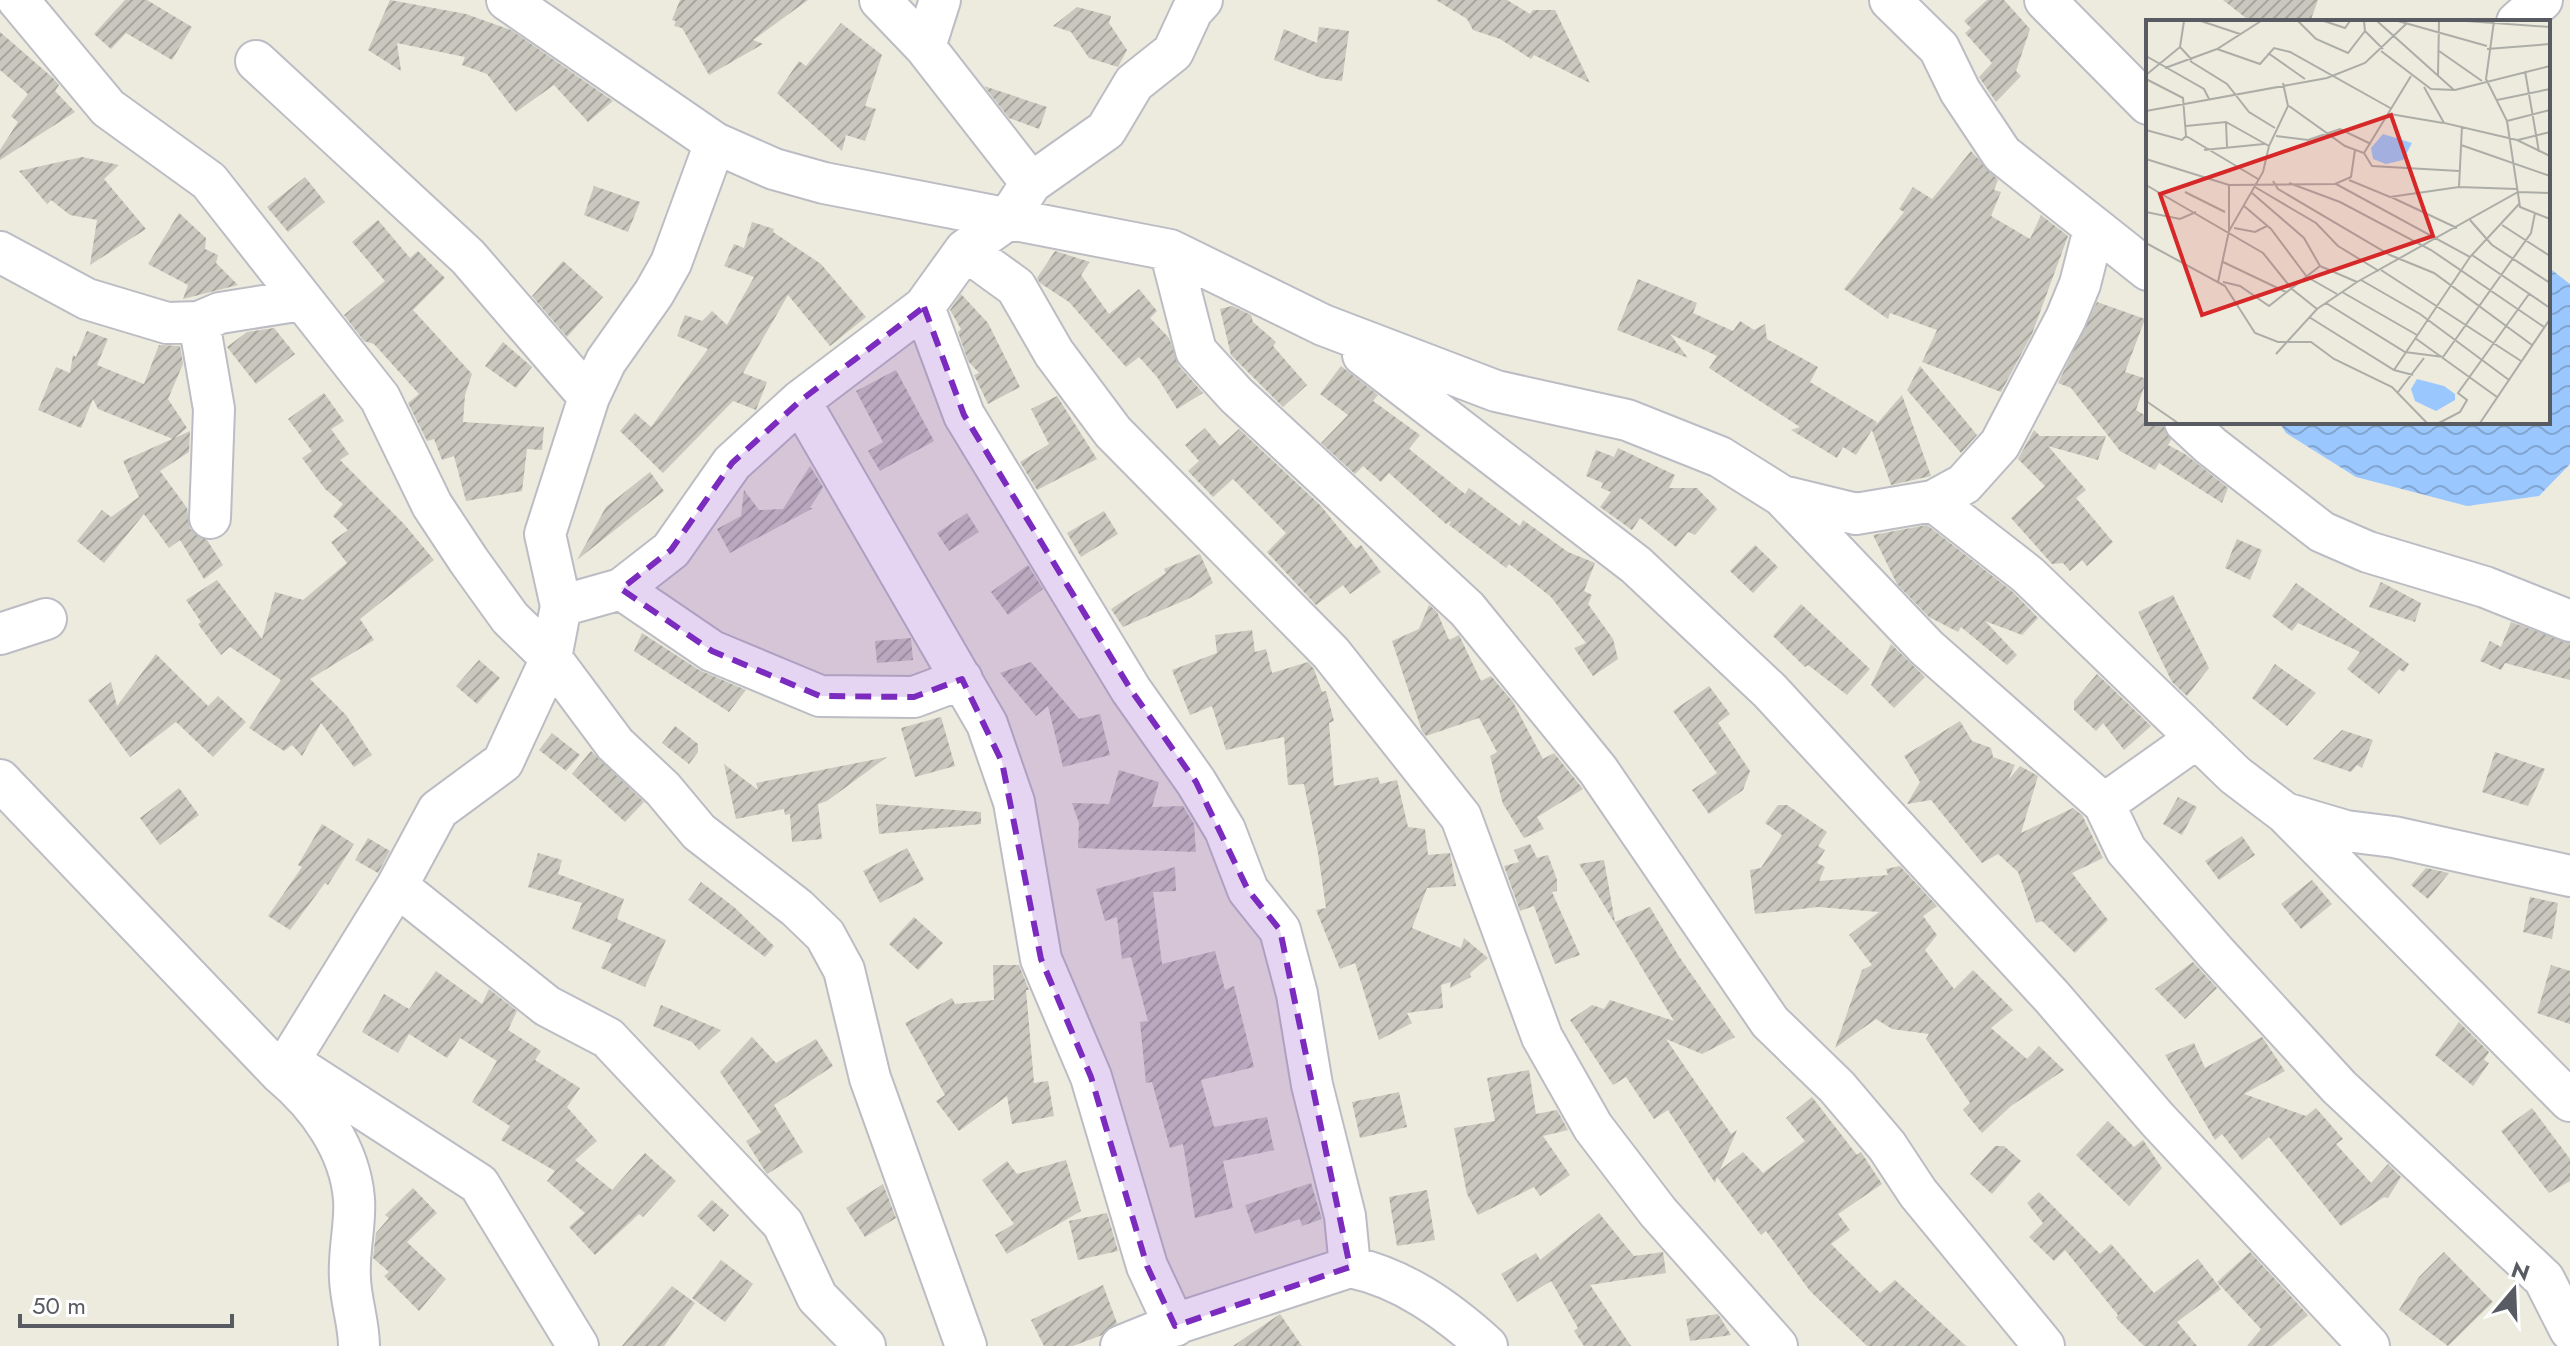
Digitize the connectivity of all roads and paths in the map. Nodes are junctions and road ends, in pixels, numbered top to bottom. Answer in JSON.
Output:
{"nodes":[{"id":1,"x":18,"y":0,"type":"edge"},
{"id":2,"x":507,"y":0,"type":"edge"},
{"id":3,"x":880,"y":0,"type":"edge"},
{"id":4,"x":940,"y":0,"type":"edge"},
{"id":5,"x":1202,"y":0,"type":"edge"},
{"id":6,"x":1890,"y":0,"type":"edge"},
{"id":7,"x":2045,"y":0,"type":"edge"},
{"id":8,"x":2542,"y":0,"type":"edge"},
{"id":9,"x":2519,"y":20,"type":"edge"},
{"id":10,"x":925,"y":47,"type":"junction"},
{"id":11,"x":256,"y":61,"type":"dead end"},
{"id":12,"x":2146,"y":102,"type":"edge"},
{"id":13,"x":715,"y":143,"type":"junction"},
{"id":14,"x":1031,"y":183,"type":"junction"},
{"id":15,"x":1007,"y":220,"type":"junction"},
{"id":16,"x":2094,"y":229,"type":"junction"},
{"id":17,"x":965,"y":250,"type":"junction"},
{"id":18,"x":1170,"y":250,"type":"junction"},
{"id":19,"x":0,"y":252,"type":"edge"},
{"id":20,"x":2146,"y":268,"type":"edge"},
{"id":21,"x":302,"y":300,"type":"junction"},
{"id":22,"x":924,"y":307,"type":"junction"},
{"id":23,"x":199,"y":322,"type":"junction"},
{"id":24,"x":1323,"y":325,"type":"junction"},
{"id":25,"x":589,"y":397,"type":"junction"},
{"id":26,"x":800,"y":401,"type":"junction"},
{"id":27,"x":2187,"y":424,"type":"edge"},
{"id":28,"x":1782,"y":496,"type":"junction"},
{"id":29,"x":1933,"y":501,"type":"junction"},
{"id":30,"x":210,"y":518,"type":"dead end"},
{"id":31,"x":621,"y":589,"type":"junction"},
{"id":32,"x":561,"y":606,"type":"junction"},
{"id":33,"x":46,"y":619,"type":"dead end"},
{"id":34,"x":2570,"y":621,"type":"edge"},
{"id":35,"x":0,"y":634,"type":"edge"},
{"id":36,"x":551,"y":658,"type":"junction"},
{"id":37,"x":962,"y":679,"type":"junction"},
{"id":38,"x":2197,"y":738,"type":"junction"},
{"id":39,"x":0,"y":780,"type":"edge"},
{"id":40,"x":2104,"y":804,"type":"junction"},
{"id":41,"x":2285,"y":813,"type":"junction"},
{"id":42,"x":2570,"y":876,"type":"edge"},
{"id":43,"x":397,"y":886,"type":"junction"},
{"id":44,"x":285,"y":1068,"type":"junction"},
{"id":45,"x":2570,"y":1101,"type":"edge"},
{"id":46,"x":1350,"y":1267,"type":"junction"},
{"id":47,"x":2570,"y":1330,"type":"edge"},
{"id":48,"x":1185,"y":1332,"type":"edge"},
{"id":49,"x":359,"y":1346,"type":"edge"},
{"id":50,"x":578,"y":1346,"type":"edge"},
{"id":51,"x":865,"y":1346,"type":"edge"},
{"id":52,"x":966,"y":1346,"type":"edge"},
{"id":53,"x":1121,"y":1346,"type":"edge"},
{"id":54,"x":1487,"y":1346,"type":"edge"},
{"id":55,"x":1777,"y":1346,"type":"edge"},
{"id":56,"x":2044,"y":1346,"type":"edge"},
{"id":57,"x":2369,"y":1346,"type":"edge"}],
"edges":[{"from":1,"to":21,"type":"street"},
{"from":2,"to":13,"type":"street"},
{"from":3,"to":10,"type":"street"},
{"from":4,"to":10,"type":"street"},
{"from":5,"to":14,"type":"street"},
{"from":6,"to":16,"type":"street"},
{"from":7,"to":12,"type":"street"},
{"from":8,"to":9,"type":"street"},
{"from":10,"to":14,"type":"street"},
{"from":11,"to":25,"type":"street"},
{"from":13,"to":15,"type":"street"},
{"from":13,"to":25,"type":"street"},
{"from":14,"to":15,"type":"street"},
{"from":15,"to":17,"type":"street"},
{"from":15,"to":18,"type":"street"},
{"from":16,"to":20,"type":"street"},
{"from":16,"to":29,"type":"street"},
{"from":17,"to":22,"type":"street"},
{"from":17,"to":55,"type":"street"},
{"from":18,"to":24,"type":"street"},
{"from":18,"to":56,"type":"street"},
{"from":19,"to":23,"type":"street"},
{"from":21,"to":23,"type":"street"},
{"from":21,"to":36,"type":"street"},
{"from":22,"to":26,"type":"street"},
{"from":22,"to":46,"type":"street"},
{"from":23,"to":30,"type":"street"},
{"from":24,"to":28,"type":"street"},
{"from":24,"to":57,"type":"street"},
{"from":25,"to":32,"type":"street"},
{"from":26,"to":31,"type":"street"},
{"from":26,"to":37,"type":"street"},
{"from":27,"to":34,"type":"street"},
{"from":28,"to":29,"type":"street"},
{"from":28,"to":40,"type":"street"},
{"from":29,"to":38,"type":"street"},
{"from":31,"to":32,"type":"street"},
{"from":31,"to":37,"type":"street"},
{"from":32,"to":36,"type":"street"},
{"from":33,"to":35,"type":"street"},
{"from":36,"to":43,"type":"street"},
{"from":36,"to":52,"type":"street"},
{"from":37,"to":48,"type":"street"},
{"from":38,"to":40,"type":"street"},
{"from":38,"to":41,"type":"street"},
{"from":39,"to":44,"type":"street"},
{"from":40,"to":47,"type":"street"},
{"from":41,"to":42,"type":"street"},
{"from":41,"to":45,"type":"street"},
{"from":43,"to":44,"type":"street"},
{"from":43,"to":51,"type":"street"},
{"from":44,"to":49,"type":"street"},
{"from":44,"to":50,"type":"street"},
{"from":46,"to":48,"type":"street"},
{"from":46,"to":54,"type":"street"},
{"from":48,"to":53,"type":"street"}]}
